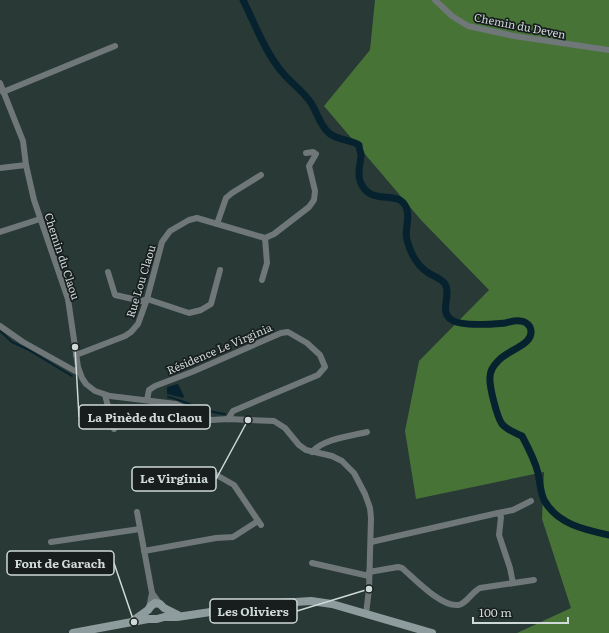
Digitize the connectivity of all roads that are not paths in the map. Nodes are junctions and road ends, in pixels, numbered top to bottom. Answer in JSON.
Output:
{"nodes":[{"id":1,"x":435,"y":0,"type":"edge"},
{"id":2,"x":115,"y":46,"type":"dead end"},
{"id":3,"x":609,"y":50,"type":"edge"},
{"id":4,"x":0,"y":83,"type":"edge"},
{"id":5,"x":3,"y":97,"type":"edge"},
{"id":6,"x":306,"y":153,"type":"dead end"},
{"id":7,"x":26,"y":165,"type":"junction"},
{"id":8,"x":0,"y":168,"type":"edge"},
{"id":9,"x":261,"y":175,"type":"dead end"},
{"id":10,"x":40,"y":219,"type":"junction"},
{"id":11,"x":217,"y":224,"type":"junction"},
{"id":12,"x":0,"y":232,"type":"edge"},
{"id":13,"x":265,"y":238,"type":"junction"},
{"id":14,"x":220,"y":270,"type":"dead end"},
{"id":15,"x":108,"y":272,"type":"dead end"},
{"id":16,"x":262,"y":280,"type":"dead end"},
{"id":17,"x":147,"y":299,"type":"junction"},
{"id":18,"x":0,"y":326,"type":"edge"},
{"id":19,"x":76,"y":354,"type":"junction"},
{"id":20,"x":80,"y":371,"type":"junction"},
{"id":21,"x":105,"y":395,"type":"junction"},
{"id":22,"x":147,"y":400,"type":"junction"},
{"id":23,"x":228,"y":419,"type":"junction"},
{"id":24,"x":114,"y":430,"type":"dead end"},
{"id":25,"x":366,"y":432,"type":"dead end"},
{"id":26,"x":312,"y":452,"type":"junction"},
{"id":27,"x":160,"y":482,"type":"dead end"},
{"id":28,"x":530,"y":501,"type":"dead end"},
{"id":29,"x":137,"y":512,"type":"dead end"},
{"id":30,"x":498,"y":513,"type":"junction"},
{"id":31,"x":140,"y":529,"type":"junction"},
{"id":32,"x":51,"y":542,"type":"dead end"},
{"id":33,"x":370,"y":542,"type":"junction"},
{"id":34,"x":144,"y":551,"type":"junction"},
{"id":35,"x":312,"y":563,"type":"dead end"},
{"id":36,"x":369,"y":574,"type":"junction"},
{"id":37,"x":534,"y":580,"type":"dead end"},
{"id":38,"x":513,"y":583,"type":"junction"},
{"id":39,"x":152,"y":593,"type":"junction"},
{"id":40,"x":162,"y":606,"type":"junction"},
{"id":41,"x":149,"y":609,"type":"junction"},
{"id":42,"x":366,"y":614,"type":"junction"},
{"id":43,"x":183,"y":616,"type":"junction"},
{"id":44,"x":162,"y":617,"type":"junction"},
{"id":45,"x":153,"y":618,"type":"junction"},
{"id":46,"x":130,"y":622,"type":"junction"},
{"id":47,"x":76,"y":632,"type":"edge"},
{"id":48,"x":432,"y":633,"type":"edge"}],
"edges":[{"from":1,"to":3,"type":"street","name":"Chemin du Deven"},
{"from":2,"to":5,"type":"street"},
{"from":4,"to":5,"type":"street","name":"Chemin du Claou"},
{"from":5,"to":7,"type":"street","name":"Chemin du Claou"},
{"from":6,"to":13,"type":"street"},
{"from":7,"to":8,"type":"street"},
{"from":7,"to":10,"type":"street","name":"Chemin du Claou"},
{"from":9,"to":11,"type":"street"},
{"from":10,"to":12,"type":"street"},
{"from":10,"to":19,"type":"street","name":"Chemin du Claou"},
{"from":11,"to":13,"type":"street","name":"Rue Lou Claou"},
{"from":11,"to":17,"type":"street","name":"Rue Lou Claou"},
{"from":13,"to":16,"type":"street"},
{"from":14,"to":17,"type":"street"},
{"from":15,"to":17,"type":"street"},
{"from":17,"to":19,"type":"street","name":"Rue Lou Claou"},
{"from":18,"to":20,"type":"street"},
{"from":19,"to":20,"type":"street","name":"Chemin du Claou"},
{"from":20,"to":21,"type":"street","name":"Chemin du Claou"},
{"from":21,"to":22,"type":"street","name":"Chemin du Claou"},
{"from":21,"to":24,"type":"street"},
{"from":22,"to":23,"type":"street","name":"Chemin du Claou"},
{"from":22,"to":23,"type":"street","name":"Résidence Le Virginia"},
{"from":23,"to":26,"type":"street","name":"Chemin du Claou"},
{"from":25,"to":26,"type":"street"},
{"from":26,"to":33,"type":"street","name":"Chemin du Claou"},
{"from":27,"to":34,"type":"street"},
{"from":28,"to":30,"type":"street"},
{"from":29,"to":31,"type":"street"},
{"from":30,"to":33,"type":"street"},
{"from":30,"to":38,"type":"street"},
{"from":31,"to":32,"type":"street"},
{"from":31,"to":34,"type":"street"},
{"from":33,"to":36,"type":"street","name":"Chemin du Claou"},
{"from":34,"to":39,"type":"street"},
{"from":35,"to":36,"type":"street"},
{"from":36,"to":38,"type":"street"},
{"from":36,"to":42,"type":"street","name":"Chemin du Claou"},
{"from":37,"to":38,"type":"street"},
{"from":39,"to":40,"type":"street"},
{"from":39,"to":41,"type":"street"},
{"from":40,"to":41,"type":"street"},
{"from":40,"to":43,"type":"street"},
{"from":40,"to":44,"type":"street"},
{"from":41,"to":45,"type":"street"},
{"from":41,"to":46,"type":"street"},
{"from":42,"to":43,"type":"street"},
{"from":42,"to":48,"type":"street"},
{"from":43,"to":44,"type":"street"},
{"from":44,"to":45,"type":"street"},
{"from":45,"to":46,"type":"street"},
{"from":46,"to":47,"type":"street"}]}
